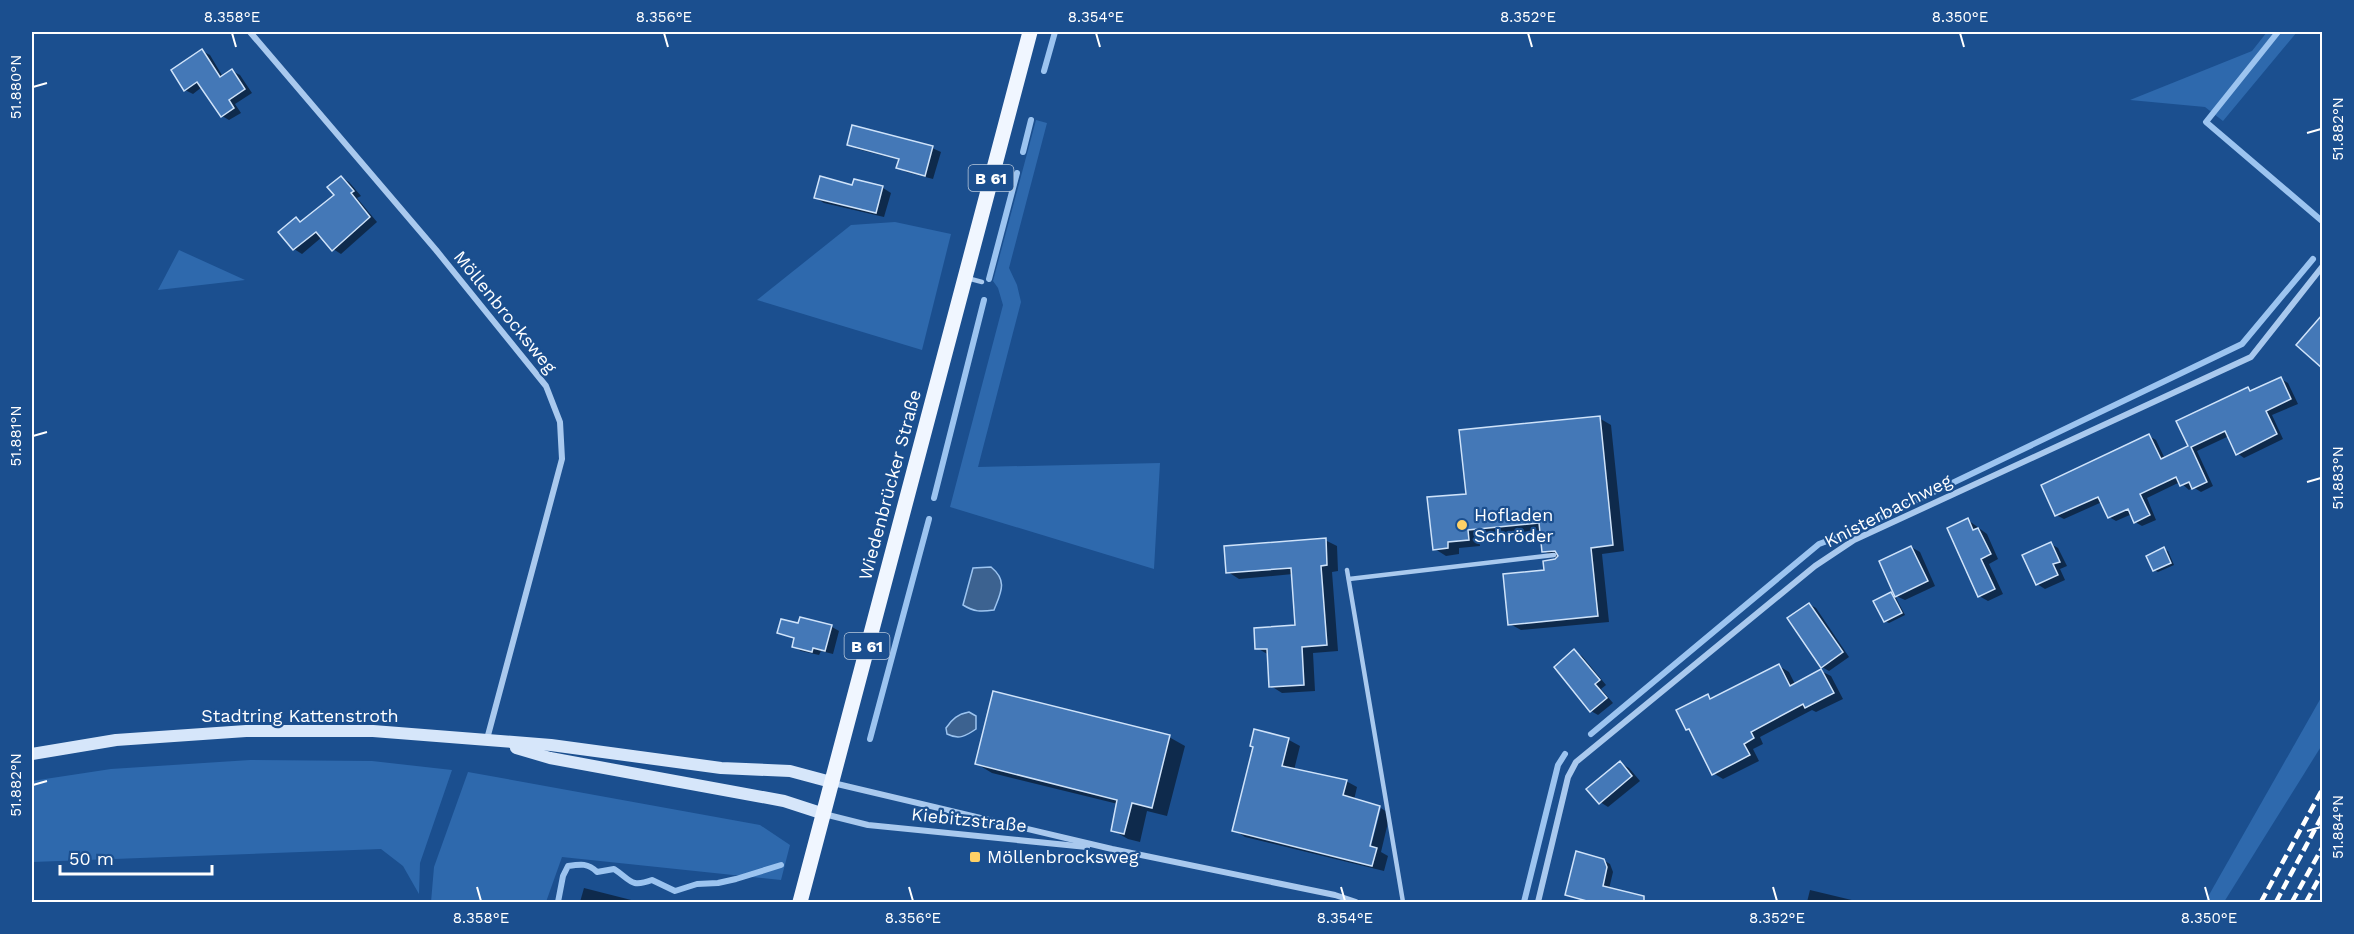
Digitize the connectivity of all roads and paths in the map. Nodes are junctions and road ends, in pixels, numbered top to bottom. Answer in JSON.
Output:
{"nodes":[{"id":1,"x":250,"y":32,"type":"edge"},
{"id":2,"x":1030,"y":32,"type":"edge"},
{"id":3,"x":2322,"y":267,"type":"edge"},
{"id":4,"x":965,"y":278,"type":"junction"},
{"id":5,"x":982,"y":282,"type":"dead end"},
{"id":6,"x":1554,"y":555,"type":"dead end"},
{"id":7,"x":1347,"y":570,"type":"dead end"},
{"id":8,"x":1349,"y":579,"type":"junction"},
{"id":9,"x":492,"y":741,"type":"junction"},
{"id":10,"x":32,"y":754,"type":"edge"},
{"id":11,"x":831,"y":782,"type":"junction"},
{"id":12,"x":824,"y":814,"type":"junction"},
{"id":13,"x":1112,"y":849,"type":"junction"},
{"id":14,"x":800,"y":903,"type":"edge"},
{"id":15,"x":1356,"y":903,"type":"edge"},
{"id":16,"x":1403,"y":903,"type":"edge"},
{"id":17,"x":1538,"y":903,"type":"edge"}],
"edges":[{"from":1,"to":9,"type":"street","name":"Möllenbrocksweg"},
{"from":2,"to":4,"type":"main road","name":"Wiedenbrücker Straße","number":"B 61"},
{"from":3,"to":17,"type":"street","name":"Knisterbachweg"},
{"from":4,"to":5,"type":"lane"},
{"from":4,"to":11,"type":"main road","name":"Wiedenbrücker Straße","number":"B 61"},
{"from":6,"to":8,"type":"lane"},
{"from":7,"to":8,"type":"lane"},
{"from":8,"to":16,"type":"lane"},
{"from":9,"to":10,"type":"main road","name":"Stadtring Kattenstroth"},
{"from":9,"to":11,"type":"main road","name":"Stadtring Kattenstroth"},
{"from":9,"to":12,"type":"main road","name":"Stadtring Kattenstroth"},
{"from":11,"to":12,"type":"main road","name":"Wiedenbrücker Straße","number":"B 61"},
{"from":11,"to":13,"type":"street","name":"Kiebitzstraße"},
{"from":12,"to":13,"type":"street","name":"Kiebitzstraße"},
{"from":12,"to":14,"type":"main road","name":"Wiedenbrücker Straße","number":"B 61"},
{"from":13,"to":15,"type":"street","name":"Kiebitzstraße"}]}
